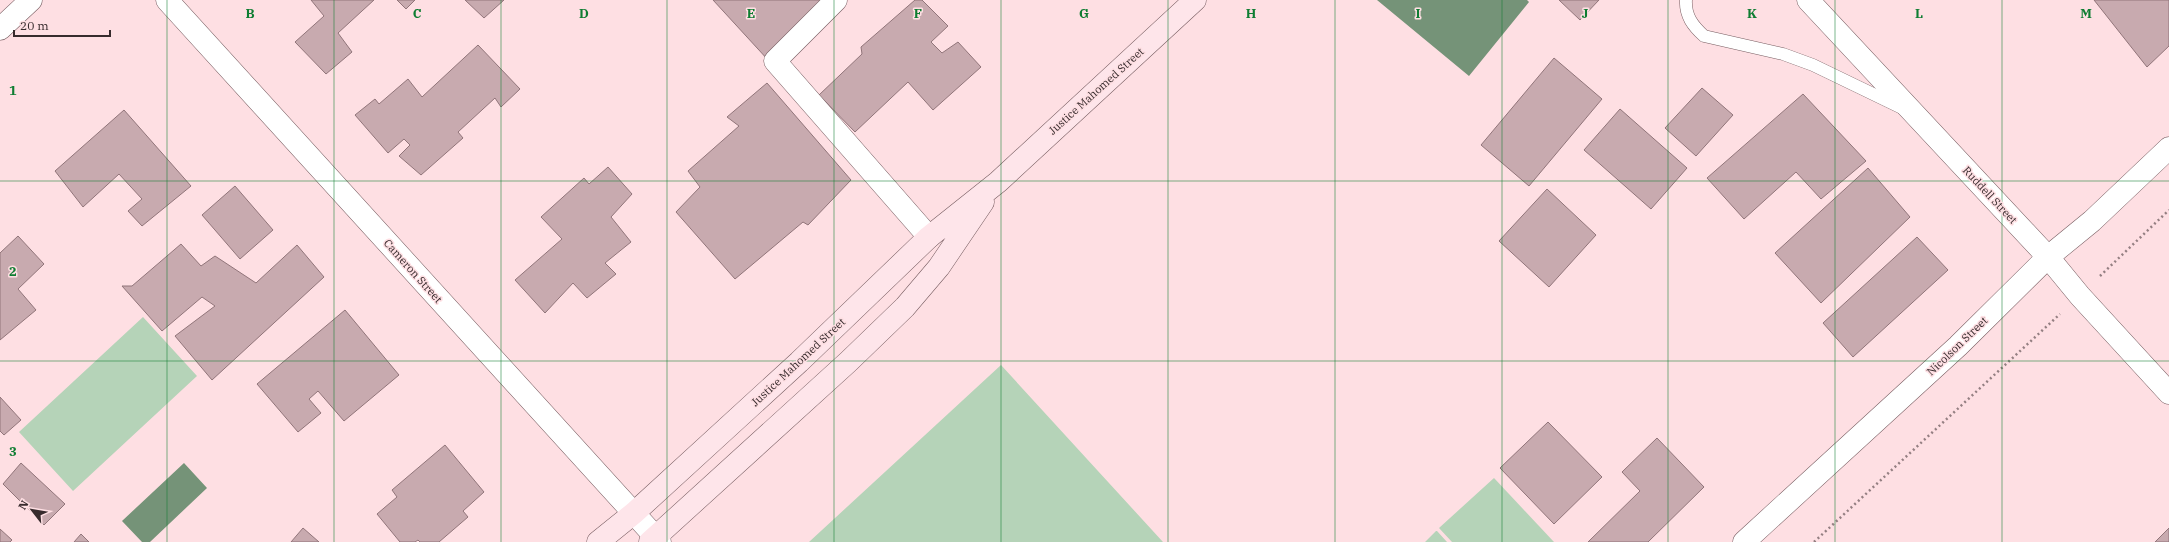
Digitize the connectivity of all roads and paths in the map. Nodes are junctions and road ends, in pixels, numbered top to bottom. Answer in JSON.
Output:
{"nodes":[{"id":1,"x":31,"y":0,"type":"edge"},
{"id":2,"x":167,"y":0,"type":"edge"},
{"id":3,"x":836,"y":0,"type":"edge"},
{"id":4,"x":1195,"y":0,"type":"edge"},
{"id":5,"x":1686,"y":0,"type":"edge"},
{"id":6,"x":1808,"y":0,"type":"edge"},
{"id":7,"x":0,"y":29,"type":"edge"},
{"id":8,"x":1915,"y":115,"type":"junction"},
{"id":9,"x":2169,"y":148,"type":"edge"},
{"id":10,"x":998,"y":182,"type":"junction"},
{"id":11,"x":2169,"y":210,"type":"edge"},
{"id":12,"x":929,"y":238,"type":"junction"},
{"id":13,"x":2048,"y":257,"type":"junction"},
{"id":14,"x":2080,"y":296,"type":"junction"},
{"id":15,"x":2169,"y":393,"type":"edge"},
{"id":16,"x":634,"y":513,"type":"junction"},
{"id":17,"x":655,"y":540,"type":"edge"},
{"id":18,"x":598,"y":542,"type":"edge"},
{"id":19,"x":1744,"y":542,"type":"edge"},
{"id":20,"x":1814,"y":542,"type":"edge"}],
"edges":[{"from":1,"to":7,"type":"street"},
{"from":2,"to":16,"type":"street","name":"Cameron Street"},
{"from":3,"to":12,"type":"street"},
{"from":4,"to":10,"type":"main road","name":"Justice Mahomed Street"},
{"from":5,"to":8,"type":"lane"},
{"from":6,"to":8,"type":"street","name":"Ruddell Street"},
{"from":8,"to":13,"type":"street","name":"Ruddell Street"},
{"from":9,"to":13,"type":"street","name":"Nicolson Street"},
{"from":10,"to":12,"type":"main road","name":"Justice Mahomed Street"},
{"from":10,"to":17,"type":"main road","name":"Justice Mahomed Street"},
{"from":11,"to":14,"type":"path"},
{"from":12,"to":16,"type":"main road","name":"Justice Mahomed Street"},
{"from":13,"to":14,"type":"street","name":"Ruddell Street"},
{"from":13,"to":19,"type":"street","name":"Nicolson Street"},
{"from":14,"to":15,"type":"street","name":"Ruddell Street"},
{"from":14,"to":20,"type":"path"},
{"from":16,"to":17,"type":"street","name":"Cameron Street"},
{"from":16,"to":18,"type":"main road","name":"Justice Mahomed Street"}]}
